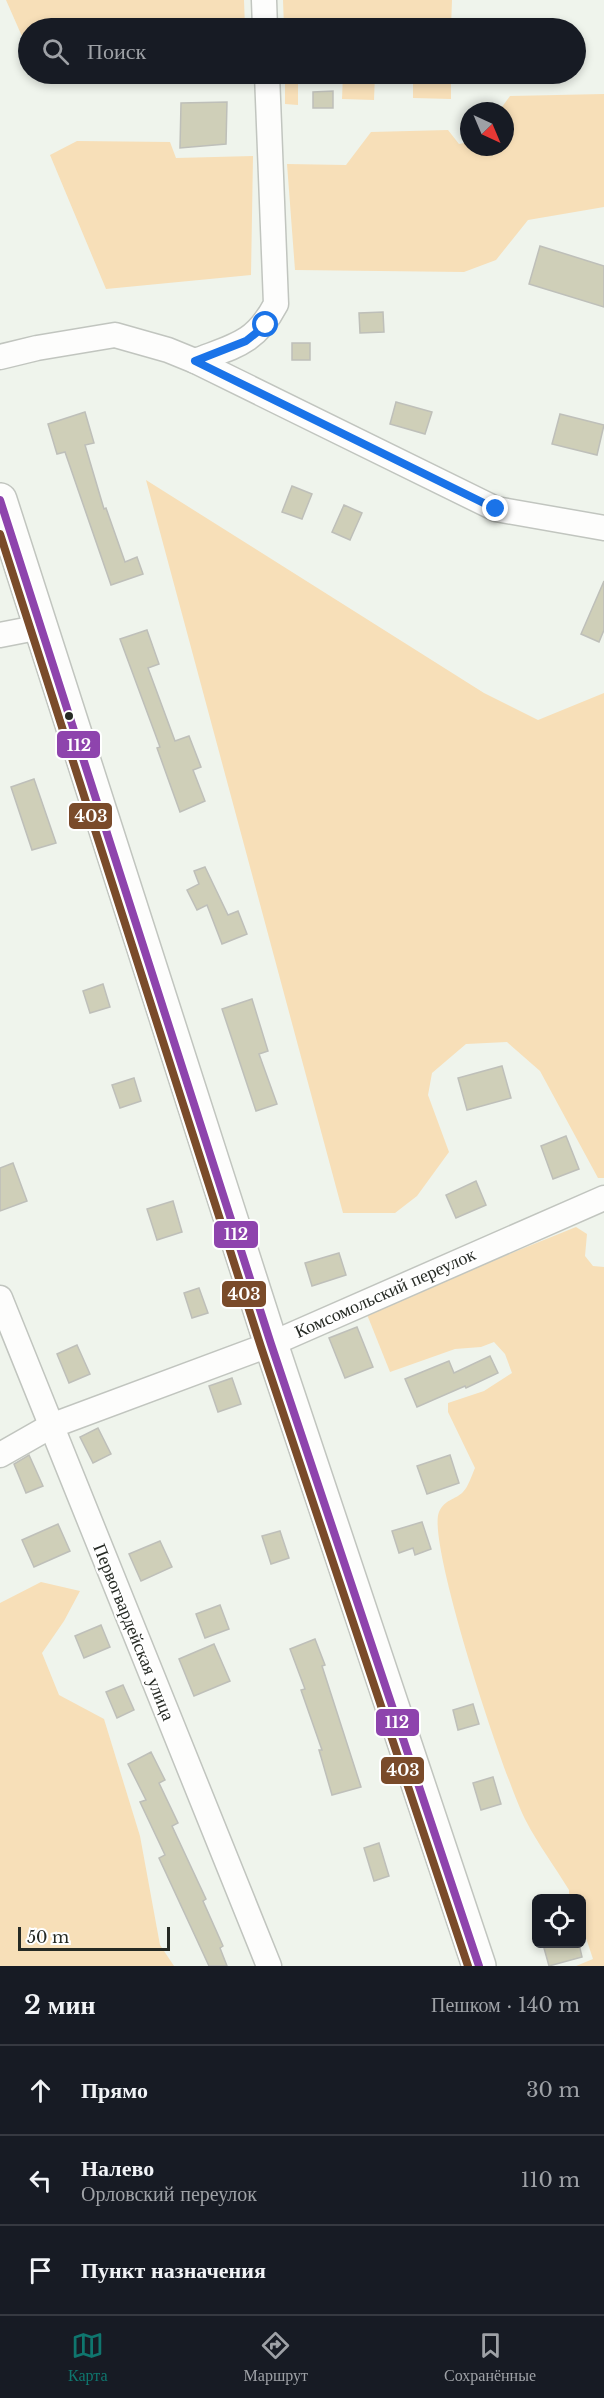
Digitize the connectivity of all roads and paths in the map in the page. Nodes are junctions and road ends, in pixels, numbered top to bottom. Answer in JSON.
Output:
{"nodes":[{"id":1,"x":264,"y":0,"type":"edge"},
{"id":2,"x":265,"y":18,"type":"edge"},
{"id":3,"x":267,"y":84,"type":"edge"},
{"id":4,"x":0,"y":357,"type":"edge"},
{"id":5,"x":195,"y":361,"type":"junction"},
{"id":6,"x":0,"y":500,"type":"edge"},
{"id":7,"x":604,"y":528,"type":"edge"},
{"id":8,"x":41,"y":627,"type":"junction"},
{"id":9,"x":0,"y":635,"type":"edge"},
{"id":10,"x":604,"y":1198,"type":"edge"},
{"id":11,"x":0,"y":1299,"type":"edge"},
{"id":12,"x":271,"y":1344,"type":"junction"},
{"id":13,"x":51,"y":1426,"type":"junction"},
{"id":14,"x":0,"y":1455,"type":"edge"},
{"id":15,"x":269,"y":1966,"type":"edge"},
{"id":16,"x":478,"y":1966,"type":"edge"}],
"edges":[{"from":1,"to":2,"type":"street"},
{"from":3,"to":5,"type":"street"},
{"from":4,"to":5,"type":"street"},
{"from":5,"to":7,"type":"street"},
{"from":6,"to":8,"type":"main road"},
{"from":8,"to":9,"type":"street"},
{"from":8,"to":12,"type":"main road"},
{"from":10,"to":12,"type":"street","name":"Комсомольский переулок"},
{"from":11,"to":13,"type":"street","name":"Первогвардейская улица"},
{"from":12,"to":13,"type":"street","name":"Комсомольский переулок"},
{"from":12,"to":16,"type":"main road"},
{"from":13,"to":14,"type":"street","name":"Комсомольский переулок"},
{"from":13,"to":15,"type":"street","name":"Первогвардейская улица"}]}
